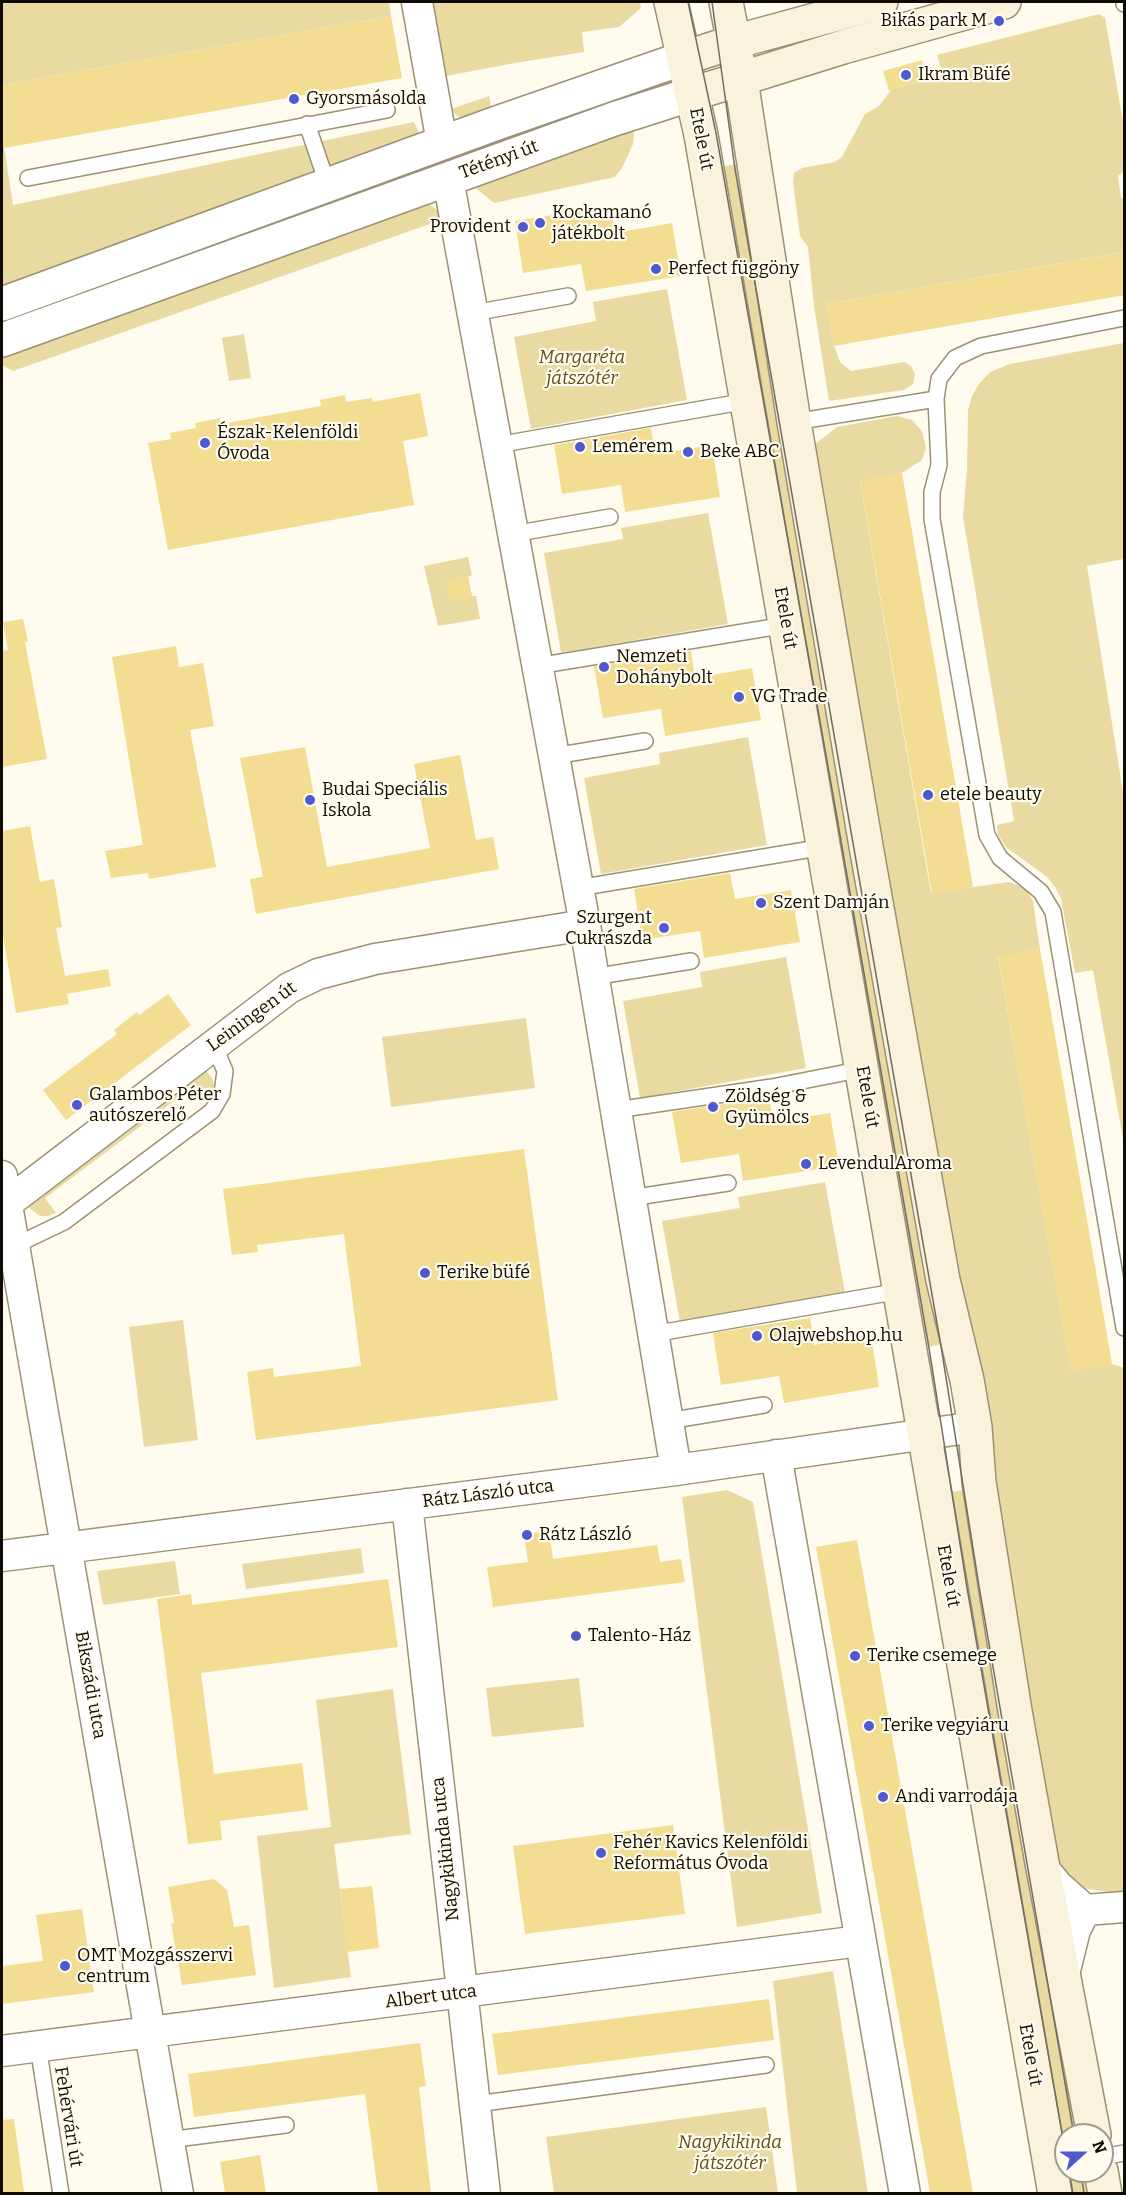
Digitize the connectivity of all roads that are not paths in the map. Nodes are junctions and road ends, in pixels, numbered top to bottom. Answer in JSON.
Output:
{"nodes":[{"id":1,"x":417,"y":2,"type":"edge"},
{"id":2,"x":671,"y":2,"type":"edge"},
{"id":3,"x":726,"y":2,"type":"edge"},
{"id":4,"x":881,"y":2,"type":"edge"},
{"id":5,"x":1004,"y":2,"type":"edge"},
{"id":6,"x":734,"y":42,"type":"junction"},
{"id":7,"x":684,"y":58,"type":"junction"},
{"id":8,"x":741,"y":80,"type":"junction"},
{"id":9,"x":692,"y":94,"type":"junction"},
{"id":10,"x":387,"y":110,"type":"dead end"},
{"id":11,"x":307,"y":124,"type":"junction"},
{"id":12,"x":442,"y":143,"type":"junction"},
{"id":13,"x":28,"y":178,"type":"dead end"},
{"id":14,"x":448,"y":178,"type":"junction"},
{"id":15,"x":327,"y":186,"type":"junction"},
{"id":16,"x":568,"y":296,"type":"dead end"},
{"id":17,"x":2,"y":304,"type":"edge"},
{"id":18,"x":473,"y":313,"type":"junction"},
{"id":19,"x":1125,"y":318,"type":"edge"},
{"id":20,"x":2,"y":340,"type":"edge"},
{"id":21,"x":936,"y":399,"type":"junction"},
{"id":22,"x":747,"y":401,"type":"junction"},
{"id":23,"x":794,"y":422,"type":"junction"},
{"id":24,"x":497,"y":445,"type":"junction"},
{"id":25,"x":610,"y":517,"type":"dead end"},
{"id":26,"x":513,"y":534,"type":"junction"},
{"id":27,"x":786,"y":625,"type":"junction"},
{"id":28,"x":537,"y":666,"type":"junction"},
{"id":29,"x":645,"y":741,"type":"dead end"},
{"id":30,"x":554,"y":756,"type":"junction"},
{"id":31,"x":824,"y":847,"type":"junction"},
{"id":32,"x":578,"y":888,"type":"junction"},
{"id":33,"x":585,"y":926,"type":"junction"},
{"id":34,"x":691,"y":962,"type":"dead end"},
{"id":35,"x":593,"y":977,"type":"junction"},
{"id":36,"x":214,"y":1045,"type":"junction"},
{"id":37,"x":863,"y":1069,"type":"junction"},
{"id":38,"x":615,"y":1110,"type":"junction"},
{"id":39,"x":728,"y":1183,"type":"dead end"},
{"id":40,"x":3,"y":1195,"type":"edge"},
{"id":41,"x":630,"y":1198,"type":"junction"},
{"id":42,"x":14,"y":1246,"type":"junction"},
{"id":43,"x":900,"y":1291,"type":"junction"},
{"id":44,"x":1125,"y":1328,"type":"edge"},
{"id":45,"x":653,"y":1334,"type":"junction"},
{"id":46,"x":764,"y":1405,"type":"dead end"},
{"id":47,"x":668,"y":1420,"type":"junction"},
{"id":48,"x":975,"y":1426,"type":"junction"},
{"id":49,"x":924,"y":1435,"type":"junction"},
{"id":50,"x":777,"y":1455,"type":"junction"},
{"id":51,"x":676,"y":1470,"type":"junction"},
{"id":52,"x":407,"y":1504,"type":"junction"},
{"id":53,"x":66,"y":1547,"type":"junction"},
{"id":54,"x":2,"y":1556,"type":"edge"},
{"id":55,"x":1043,"y":1868,"type":"junction"},
{"id":56,"x":1125,"y":1907,"type":"edge"},
{"id":57,"x":1085,"y":1910,"type":"junction"},
{"id":58,"x":860,"y":1941,"type":"junction"},
{"id":59,"x":1064,"y":1974,"type":"junction"},
{"id":60,"x":462,"y":1993,"type":"junction"},
{"id":61,"x":148,"y":2032,"type":"junction"},
{"id":62,"x":38,"y":2046,"type":"junction"},
{"id":63,"x":2,"y":2050,"type":"edge"},
{"id":64,"x":766,"y":2065,"type":"dead end"},
{"id":65,"x":476,"y":2104,"type":"junction"},
{"id":66,"x":1092,"y":2123,"type":"edge"},
{"id":67,"x":286,"y":2125,"type":"dead end"},
{"id":68,"x":168,"y":2140,"type":"junction"},
{"id":69,"x":61,"y":2193,"type":"edge"},
{"id":70,"x":178,"y":2193,"type":"edge"},
{"id":71,"x":485,"y":2193,"type":"edge"},
{"id":72,"x":905,"y":2193,"type":"edge"},
{"id":73,"x":1055,"y":2193,"type":"edge"}],
"edges":[{"from":1,"to":12,"type":"street"},
{"from":2,"to":7,"type":"main road","name":"Etele út"},
{"from":3,"to":6,"type":"main road"},
{"from":4,"to":6,"type":"main road","name":"Tétényi út"},
{"from":5,"to":8,"type":"main road","name":"Tétényi út"},
{"from":6,"to":7,"type":"main road","name":"Tétényi út"},
{"from":6,"to":8,"type":"main road"},
{"from":7,"to":9,"type":"main road","name":"Etele út"},
{"from":7,"to":12,"type":"street","name":"Tétényi út"},
{"from":8,"to":9,"type":"main road","name":"Tétényi út"},
{"from":8,"to":23,"type":"main road"},
{"from":9,"to":14,"type":"street","name":"Tétényi út"},
{"from":9,"to":22,"type":"main road","name":"Etele út"},
{"from":10,"to":11,"type":"lane"},
{"from":11,"to":13,"type":"lane"},
{"from":11,"to":15,"type":"lane"},
{"from":12,"to":15,"type":"street","name":"Tétényi út"},
{"from":14,"to":18,"type":"street"},
{"from":14,"to":20,"type":"street","name":"Tétényi út"},
{"from":15,"to":17,"type":"street","name":"Tétényi út"},
{"from":16,"to":18,"type":"lane"},
{"from":18,"to":24,"type":"street"},
{"from":19,"to":21,"type":"lane"},
{"from":21,"to":23,"type":"lane"},
{"from":21,"to":44,"type":"lane"},
{"from":22,"to":24,"type":"lane"},
{"from":22,"to":27,"type":"main road","name":"Etele út"},
{"from":23,"to":48,"type":"main road"},
{"from":24,"to":26,"type":"street"},
{"from":25,"to":26,"type":"lane"},
{"from":26,"to":28,"type":"street"},
{"from":27,"to":28,"type":"lane"},
{"from":27,"to":31,"type":"main road","name":"Etele út"},
{"from":28,"to":30,"type":"street"},
{"from":29,"to":30,"type":"lane"},
{"from":30,"to":32,"type":"street"},
{"from":31,"to":32,"type":"lane"},
{"from":31,"to":37,"type":"main road","name":"Etele út"},
{"from":32,"to":33,"type":"street"},
{"from":33,"to":35,"type":"street"},
{"from":33,"to":36,"type":"street","name":"Leiningen út"},
{"from":34,"to":35,"type":"lane"},
{"from":35,"to":38,"type":"street"},
{"from":36,"to":40,"type":"street","name":"Leiningen út"},
{"from":36,"to":42,"type":"lane"},
{"from":37,"to":38,"type":"lane"},
{"from":37,"to":43,"type":"main road","name":"Etele út"},
{"from":38,"to":41,"type":"street"},
{"from":39,"to":41,"type":"lane"},
{"from":40,"to":42,"type":"street","name":"Bikszádi utca"},
{"from":41,"to":45,"type":"street"},
{"from":42,"to":53,"type":"street","name":"Bikszádi utca"},
{"from":43,"to":45,"type":"lane"},
{"from":43,"to":49,"type":"main road","name":"Etele út"},
{"from":45,"to":47,"type":"street"},
{"from":46,"to":47,"type":"lane"},
{"from":47,"to":51,"type":"street"},
{"from":48,"to":49,"type":"street","name":"Rátz László utca"},
{"from":48,"to":55,"type":"main road"},
{"from":49,"to":50,"type":"street","name":"Rátz László utca"},
{"from":49,"to":73,"type":"main road","name":"Etele út"},
{"from":50,"to":51,"type":"street","name":"Rátz László utca"},
{"from":50,"to":58,"type":"street"},
{"from":51,"to":52,"type":"street","name":"Rátz László utca"},
{"from":52,"to":53,"type":"street","name":"Rátz László utca"},
{"from":52,"to":60,"type":"street","name":"Nagykikinda utca"},
{"from":53,"to":54,"type":"street","name":"Rátz László utca"},
{"from":53,"to":61,"type":"street","name":"Bikszádi utca"},
{"from":55,"to":57,"type":"street"},
{"from":55,"to":59,"type":"main road"},
{"from":56,"to":57,"type":"street"},
{"from":57,"to":59,"type":"street"},
{"from":58,"to":60,"type":"street","name":"Albert utca"},
{"from":58,"to":72,"type":"street"},
{"from":59,"to":66,"type":"main road"},
{"from":60,"to":61,"type":"street","name":"Albert utca"},
{"from":60,"to":65,"type":"street","name":"Nagykikinda utca"},
{"from":61,"to":62,"type":"street","name":"Albert utca"},
{"from":61,"to":68,"type":"street","name":"Bikszádi utca"},
{"from":62,"to":63,"type":"street","name":"Albert utca"},
{"from":62,"to":69,"type":"lane","name":"Fehérvári út"},
{"from":64,"to":65,"type":"lane"},
{"from":65,"to":71,"type":"street","name":"Nagykikinda utca"},
{"from":67,"to":68,"type":"lane"},
{"from":68,"to":70,"type":"street","name":"Bikszádi utca"}]}
